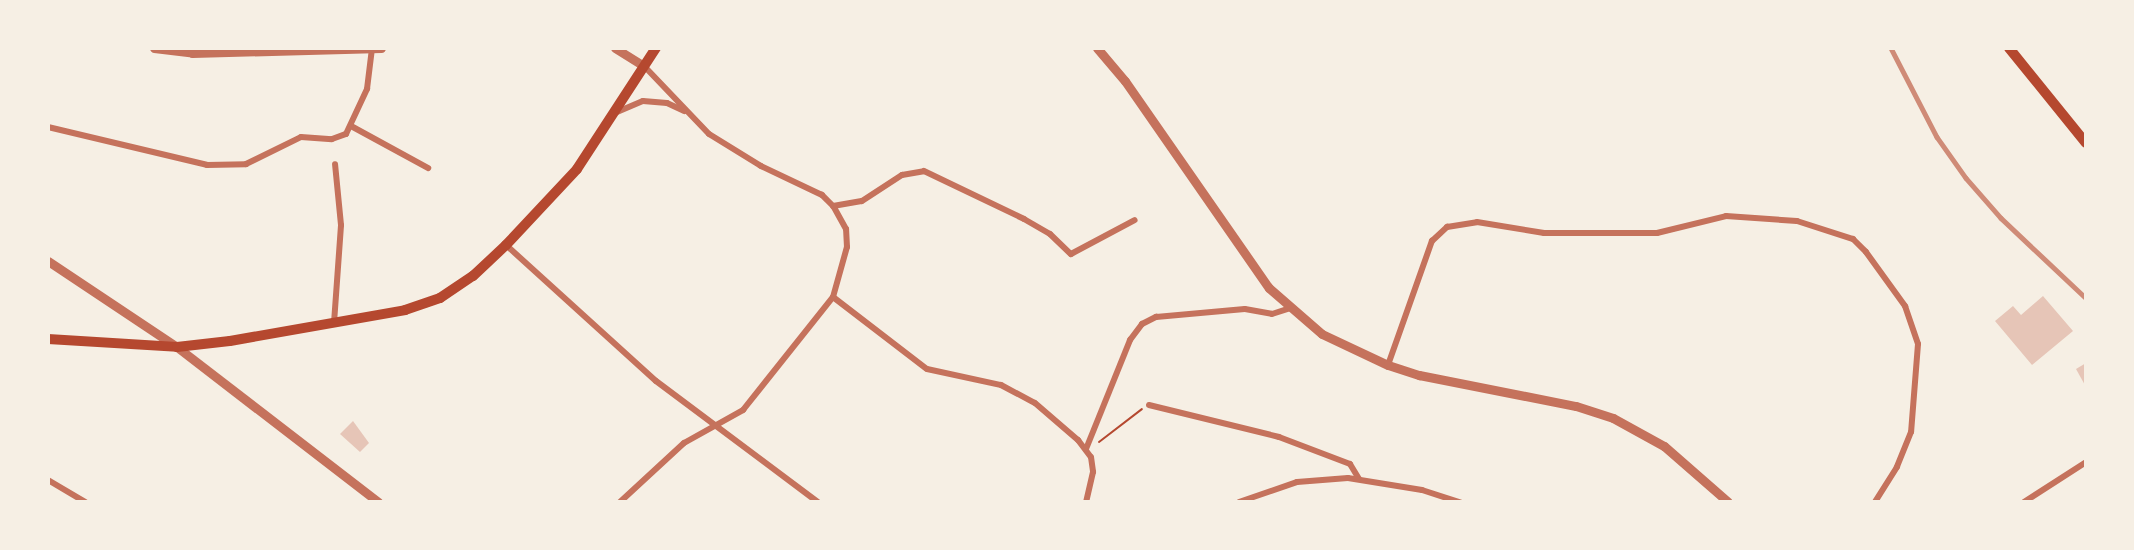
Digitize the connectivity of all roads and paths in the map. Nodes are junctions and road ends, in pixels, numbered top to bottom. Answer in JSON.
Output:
{"nodes":[{"id":1,"x":154,"y":48,"type":"edge"},
{"id":2,"x":372,"y":48,"type":"edge"},
{"id":3,"x":381,"y":48,"type":"edge"},
{"id":4,"x":615,"y":48,"type":"edge"},
{"id":5,"x":656,"y":48,"type":"edge"},
{"id":6,"x":1097,"y":48,"type":"edge"},
{"id":7,"x":2009,"y":48,"type":"edge"},
{"id":8,"x":644,"y":66,"type":"junction"},
{"id":9,"x":617,"y":112,"type":"junction"},
{"id":10,"x":686,"y":112,"type":"junction"},
{"id":11,"x":351,"y":126,"type":"junction"},
{"id":12,"x":48,"y":127,"type":"edge"},
{"id":13,"x":2086,"y":143,"type":"edge"},
{"id":14,"x":336,"y":164,"type":"dead end"},
{"id":15,"x":428,"y":168,"type":"dead end"},
{"id":16,"x":834,"y":206,"type":"junction"},
{"id":17,"x":1135,"y":220,"type":"dead end"},
{"id":18,"x":506,"y":245,"type":"junction"},
{"id":19,"x":48,"y":261,"type":"edge"},
{"id":20,"x":834,"y":297,"type":"junction"},
{"id":21,"x":1290,"y":308,"type":"junction"},
{"id":22,"x":334,"y":323,"type":"junction"},
{"id":23,"x":48,"y":339,"type":"edge"},
{"id":24,"x":177,"y":346,"type":"junction"},
{"id":25,"x":1388,"y":365,"type":"junction"},
{"id":26,"x":1149,"y":405,"type":"joint"},
{"id":27,"x":713,"y":424,"type":"junction"},
{"id":28,"x":1086,"y":449,"type":"junction"},
{"id":29,"x":2086,"y":462,"type":"edge"},
{"id":30,"x":1359,"y":479,"type":"junction"},
{"id":31,"x":48,"y":480,"type":"edge"},
{"id":32,"x":85,"y":502,"type":"edge"},
{"id":33,"x":378,"y":502,"type":"edge"},
{"id":34,"x":620,"y":502,"type":"edge"},
{"id":35,"x":818,"y":502,"type":"edge"},
{"id":36,"x":1086,"y":502,"type":"edge"},
{"id":37,"x":1239,"y":502,"type":"edge"},
{"id":38,"x":1460,"y":502,"type":"edge"},
{"id":39,"x":1728,"y":502,"type":"edge"},
{"id":40,"x":1875,"y":502,"type":"edge"},
{"id":41,"x":2024,"y":502,"type":"edge"}],
"edges":[{"from":1,"to":2,"type":"street"},
{"from":2,"to":3,"type":"street"},
{"from":2,"to":11,"type":"street"},
{"from":4,"to":8,"type":"street"},
{"from":5,"to":8,"type":"main road"},
{"from":6,"to":21,"type":"street"},
{"from":7,"to":13,"type":"main road"},
{"from":8,"to":9,"type":"main road"},
{"from":8,"to":10,"type":"street"},
{"from":9,"to":10,"type":"street"},
{"from":9,"to":18,"type":"main road"},
{"from":10,"to":16,"type":"street"},
{"from":11,"to":12,"type":"street"},
{"from":11,"to":15,"type":"street"},
{"from":14,"to":22,"type":"street"},
{"from":16,"to":17,"type":"street"},
{"from":16,"to":20,"type":"street"},
{"from":18,"to":22,"type":"main road"},
{"from":18,"to":27,"type":"street"},
{"from":19,"to":24,"type":"street"},
{"from":20,"to":27,"type":"street"},
{"from":20,"to":28,"type":"street"},
{"from":21,"to":25,"type":"street"},
{"from":21,"to":28,"type":"street"},
{"from":22,"to":24,"type":"main road"},
{"from":23,"to":24,"type":"main road"},
{"from":24,"to":33,"type":"street"},
{"from":25,"to":39,"type":"street"},
{"from":25,"to":40,"type":"street"},
{"from":26,"to":28,"type":"path"},
{"from":26,"to":30,"type":"street"},
{"from":27,"to":34,"type":"street"},
{"from":27,"to":35,"type":"street"},
{"from":28,"to":36,"type":"street"},
{"from":29,"to":41,"type":"street"},
{"from":30,"to":37,"type":"street"},
{"from":30,"to":38,"type":"street"},
{"from":31,"to":32,"type":"street"}]}
